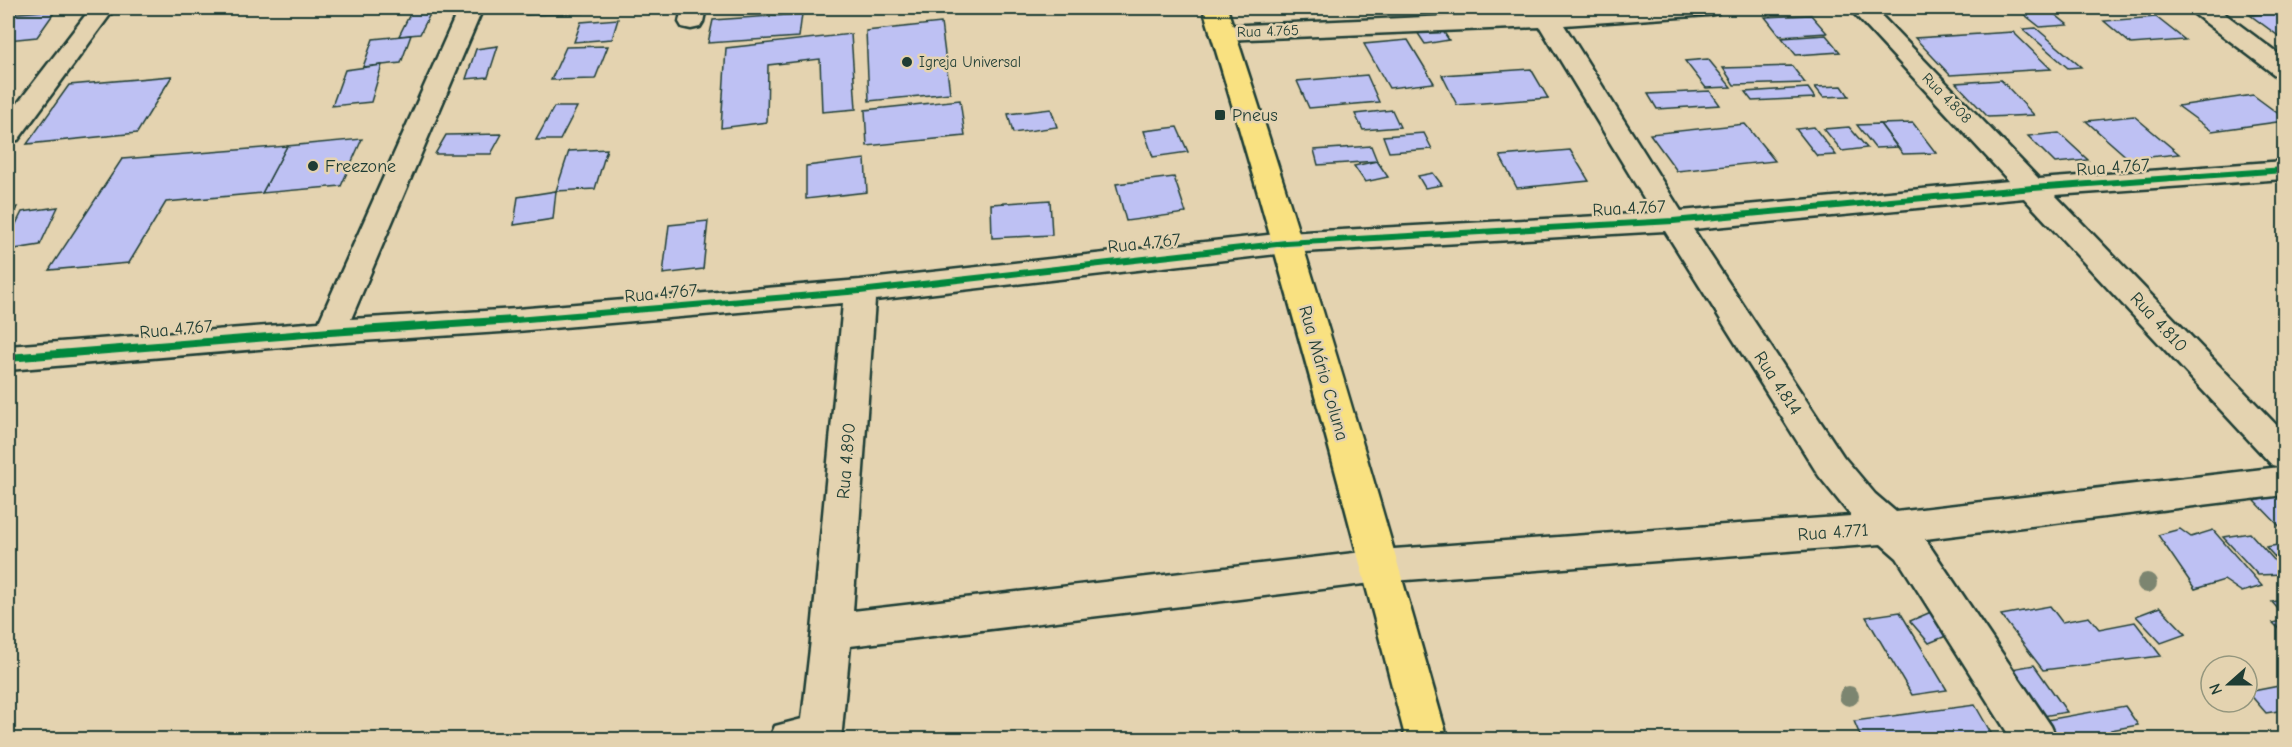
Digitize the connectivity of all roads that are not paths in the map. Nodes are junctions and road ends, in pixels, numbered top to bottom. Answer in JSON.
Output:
{"nodes":[{"id":1,"x":103,"y":8,"type":"edge"},
{"id":2,"x":471,"y":8,"type":"edge"},
{"id":3,"x":1215,"y":8,"type":"edge"},
{"id":4,"x":1709,"y":8,"type":"edge"},
{"id":5,"x":1861,"y":8,"type":"edge"},
{"id":6,"x":2202,"y":8,"type":"edge"},
{"id":7,"x":1549,"y":13,"type":"edge"},
{"id":8,"x":1222,"y":33,"type":"junction"},
{"id":9,"x":2284,"y":70,"type":"edge"},
{"id":10,"x":8,"y":134,"type":"edge"},
{"id":11,"x":2284,"y":170,"type":"edge"},
{"id":12,"x":2033,"y":188,"type":"junction"},
{"id":13,"x":1673,"y":221,"type":"junction"},
{"id":14,"x":1286,"y":243,"type":"junction"},
{"id":15,"x":860,"y":291,"type":"junction"},
{"id":16,"x":330,"y":332,"type":"junction"},
{"id":17,"x":8,"y":358,"type":"edge"},
{"id":18,"x":2284,"y":455,"type":"edge"},
{"id":19,"x":2284,"y":481,"type":"edge"},
{"id":20,"x":1890,"y":528,"type":"junction"},
{"id":21,"x":1380,"y":566,"type":"junction"},
{"id":22,"x":832,"y":631,"type":"junction"},
{"id":23,"x":810,"y":738,"type":"edge"},
{"id":24,"x":1427,"y":740,"type":"edge"},
{"id":25,"x":2036,"y":740,"type":"edge"}],
"edges":[{"from":1,"to":10,"type":"street"},
{"from":2,"to":16,"type":"street"},
{"from":3,"to":8,"type":"main road","name":"Rua Mário Coluna"},
{"from":4,"to":7,"type":"street","name":"Rua 4.765"},
{"from":5,"to":12,"type":"street","name":"Rua 4.808"},
{"from":6,"to":9,"type":"street"},
{"from":7,"to":8,"type":"street","name":"Rua 4.765"},
{"from":7,"to":13,"type":"street","name":"Rua 4.814"},
{"from":8,"to":14,"type":"main road","name":"Rua Mário Coluna"},
{"from":11,"to":12,"type":"street","name":"Rua 4.767"},
{"from":12,"to":13,"type":"street","name":"Rua 4.767"},
{"from":12,"to":18,"type":"street","name":"Rua 4.810"},
{"from":13,"to":14,"type":"street","name":"Rua 4.767"},
{"from":13,"to":20,"type":"street","name":"Rua 4.814"},
{"from":14,"to":15,"type":"street","name":"Rua 4.767"},
{"from":14,"to":21,"type":"main road","name":"Rua Mário Coluna"},
{"from":15,"to":16,"type":"street","name":"Rua 4.767"},
{"from":15,"to":22,"type":"street","name":"Rua 4.890"},
{"from":16,"to":17,"type":"street","name":"Rua 4.767"},
{"from":19,"to":20,"type":"street","name":"Rua 4.771"},
{"from":20,"to":21,"type":"street","name":"Rua 4.771"},
{"from":20,"to":25,"type":"street","name":"Rua 4.814"},
{"from":21,"to":22,"type":"street","name":"Rua 4.771"},
{"from":21,"to":24,"type":"main road","name":"Rua Mário Coluna"},
{"from":22,"to":23,"type":"street","name":"Rua 4.890"}]}
